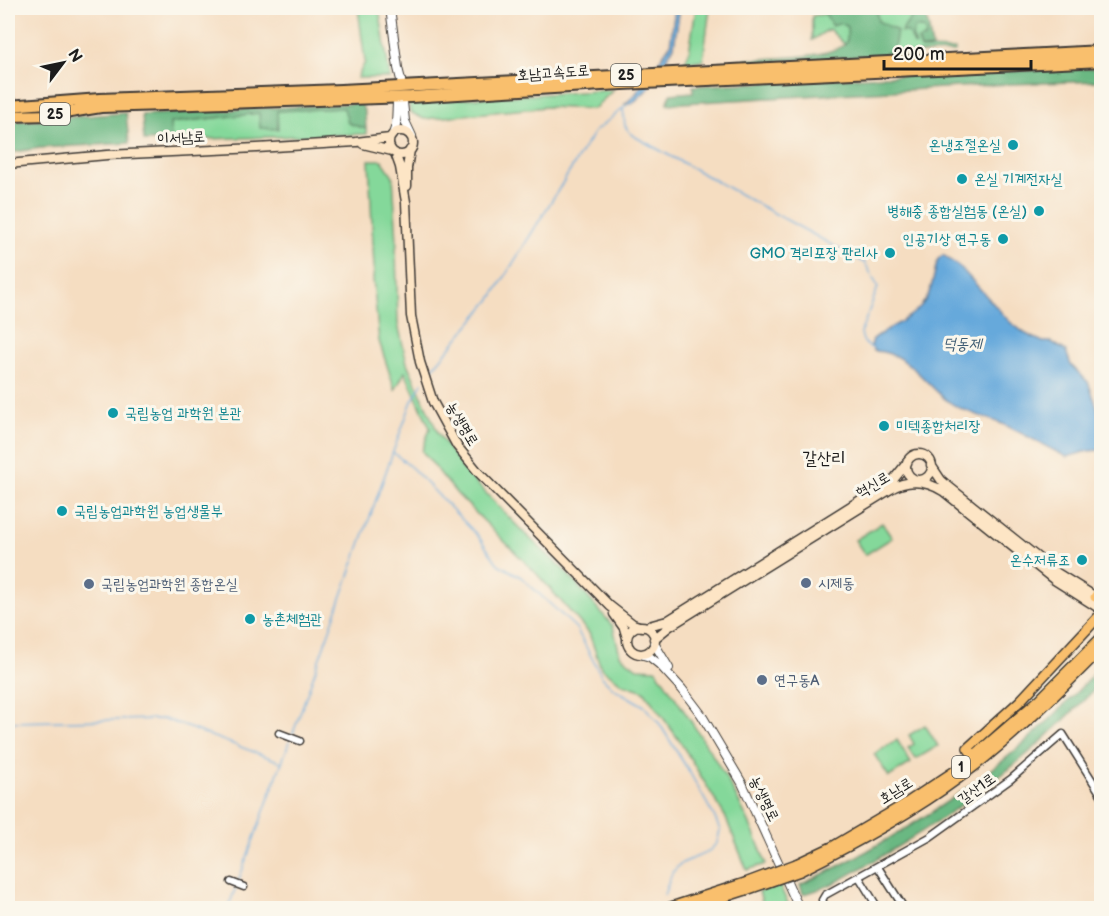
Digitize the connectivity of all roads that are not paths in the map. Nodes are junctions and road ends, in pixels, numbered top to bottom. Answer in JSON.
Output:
{"nodes":[{"id":1,"x":390,"y":8,"type":"edge"},
{"id":2,"x":1101,"y":51,"type":"edge"},
{"id":3,"x":1101,"y":61,"type":"edge"},
{"id":4,"x":398,"y":80,"type":"dead end"},
{"id":5,"x":8,"y":106,"type":"edge"},
{"id":6,"x":8,"y":116,"type":"edge"},
{"id":7,"x":391,"y":136,"type":"junction"},
{"id":8,"x":411,"y":136,"type":"junction"},
{"id":9,"x":356,"y":142,"type":"junction"},
{"id":10,"x":410,"y":150,"type":"junction"},
{"id":11,"x":394,"y":152,"type":"junction"},
{"id":12,"x":8,"y":164,"type":"edge"},
{"id":13,"x":406,"y":202,"type":"junction"},
{"id":14,"x":907,"y":463,"type":"junction"},
{"id":15,"x":931,"y":465,"type":"junction"},
{"id":16,"x":919,"y":481,"type":"junction"},
{"id":17,"x":1099,"y":598,"type":"edge"},
{"id":18,"x":610,"y":606,"type":"junction"},
{"id":19,"x":1101,"y":612,"type":"edge"},
{"id":20,"x":643,"y":627,"type":"junction"},
{"id":21,"x":1101,"y":637,"type":"edge"},
{"id":22,"x":627,"y":638,"type":"junction"},
{"id":23,"x":654,"y":641,"type":"junction"},
{"id":24,"x":1101,"y":648,"type":"edge"},
{"id":25,"x":640,"y":654,"type":"junction"},
{"id":26,"x":673,"y":678,"type":"junction"},
{"id":27,"x":279,"y":733,"type":"dead end"},
{"id":28,"x":300,"y":741,"type":"dead end"},
{"id":29,"x":974,"y":756,"type":"junction"},
{"id":30,"x":1101,"y":796,"type":"edge"},
{"id":31,"x":798,"y":867,"type":"junction"},
{"id":32,"x":878,"y":867,"type":"junction"},
{"id":33,"x":859,"y":877,"type":"junction"},
{"id":34,"x":231,"y":882,"type":"dead end"},
{"id":35,"x":746,"y":886,"type":"junction"},
{"id":36,"x":244,"y":887,"type":"dead end"},
{"id":37,"x":877,"y":906,"type":"edge"},
{"id":38,"x":668,"y":909,"type":"edge"},
{"id":39,"x":690,"y":909,"type":"edge"},
{"id":40,"x":799,"y":909,"type":"edge"},
{"id":41,"x":826,"y":909,"type":"edge"},
{"id":42,"x":868,"y":909,"type":"edge"},
{"id":43,"x":904,"y":909,"type":"edge"}],
"edges":[{"from":1,"to":4,"type":"street"},
{"from":2,"to":5,"type":"highway","name":"호남고속도로","number":"25"},
{"from":3,"to":6,"type":"highway","name":"호남고속도로","number":"25"},
{"from":7,"to":8,"type":"main road"},
{"from":7,"to":8,"type":"street"},
{"from":7,"to":9,"type":"main road","name":"이서남로"},
{"from":7,"to":11,"type":"main road","name":"농생명로"},
{"from":8,"to":10,"type":"main road","name":"농생명로"},
{"from":9,"to":11,"type":"main road","name":"이서남로"},
{"from":9,"to":12,"type":"main road","name":"이서남로"},
{"from":10,"to":11,"type":"main road"},
{"from":10,"to":13,"type":"main road","name":"농생명로"},
{"from":11,"to":13,"type":"main road","name":"농생명로"},
{"from":13,"to":18,"type":"main road","name":"농생명로"},
{"from":14,"to":15,"type":"main road","name":"혁신로"},
{"from":14,"to":16,"type":"main road","name":"혁신로"},
{"from":14,"to":20,"type":"main road","name":"혁신로"},
{"from":15,"to":16,"type":"main road"},
{"from":15,"to":17,"type":"main road"},
{"from":16,"to":19,"type":"main road"},
{"from":16,"to":23,"type":"main road","name":"혁신로"},
{"from":18,"to":20,"type":"main road","name":"농생명로"},
{"from":18,"to":22,"type":"main road","name":"농생명로"},
{"from":19,"to":29,"type":"highway"},
{"from":20,"to":22,"type":"main road"},
{"from":20,"to":23,"type":"main road","name":"농생명로"},
{"from":21,"to":29,"type":"highway","name":"호남로","number":"1"},
{"from":22,"to":25,"type":"main road","name":"농생명로"},
{"from":23,"to":25,"type":"main road"},
{"from":23,"to":26,"type":"street","name":"농생명로"},
{"from":24,"to":31,"type":"highway","name":"호남로","number":"1"},
{"from":25,"to":26,"type":"street","name":"농생명로"},
{"from":26,"to":40,"type":"street","name":"농생명로"},
{"from":27,"to":28,"type":"street"},
{"from":29,"to":31,"type":"highway","name":"호남로","number":"1"},
{"from":30,"to":32,"type":"street","name":"갈산1로"},
{"from":31,"to":35,"type":"highway","name":"호남로","number":"1","bridge":true},
{"from":32,"to":33,"type":"street"},
{"from":32,"to":43,"type":"street"},
{"from":33,"to":37,"type":"street"},
{"from":33,"to":41,"type":"street"},
{"from":34,"to":36,"type":"street"},
{"from":35,"to":38,"type":"highway","name":"호남로","number":"1"},
{"from":35,"to":39,"type":"highway","name":"호남로","number":"1"},
{"from":37,"to":42,"type":"street"}]}
